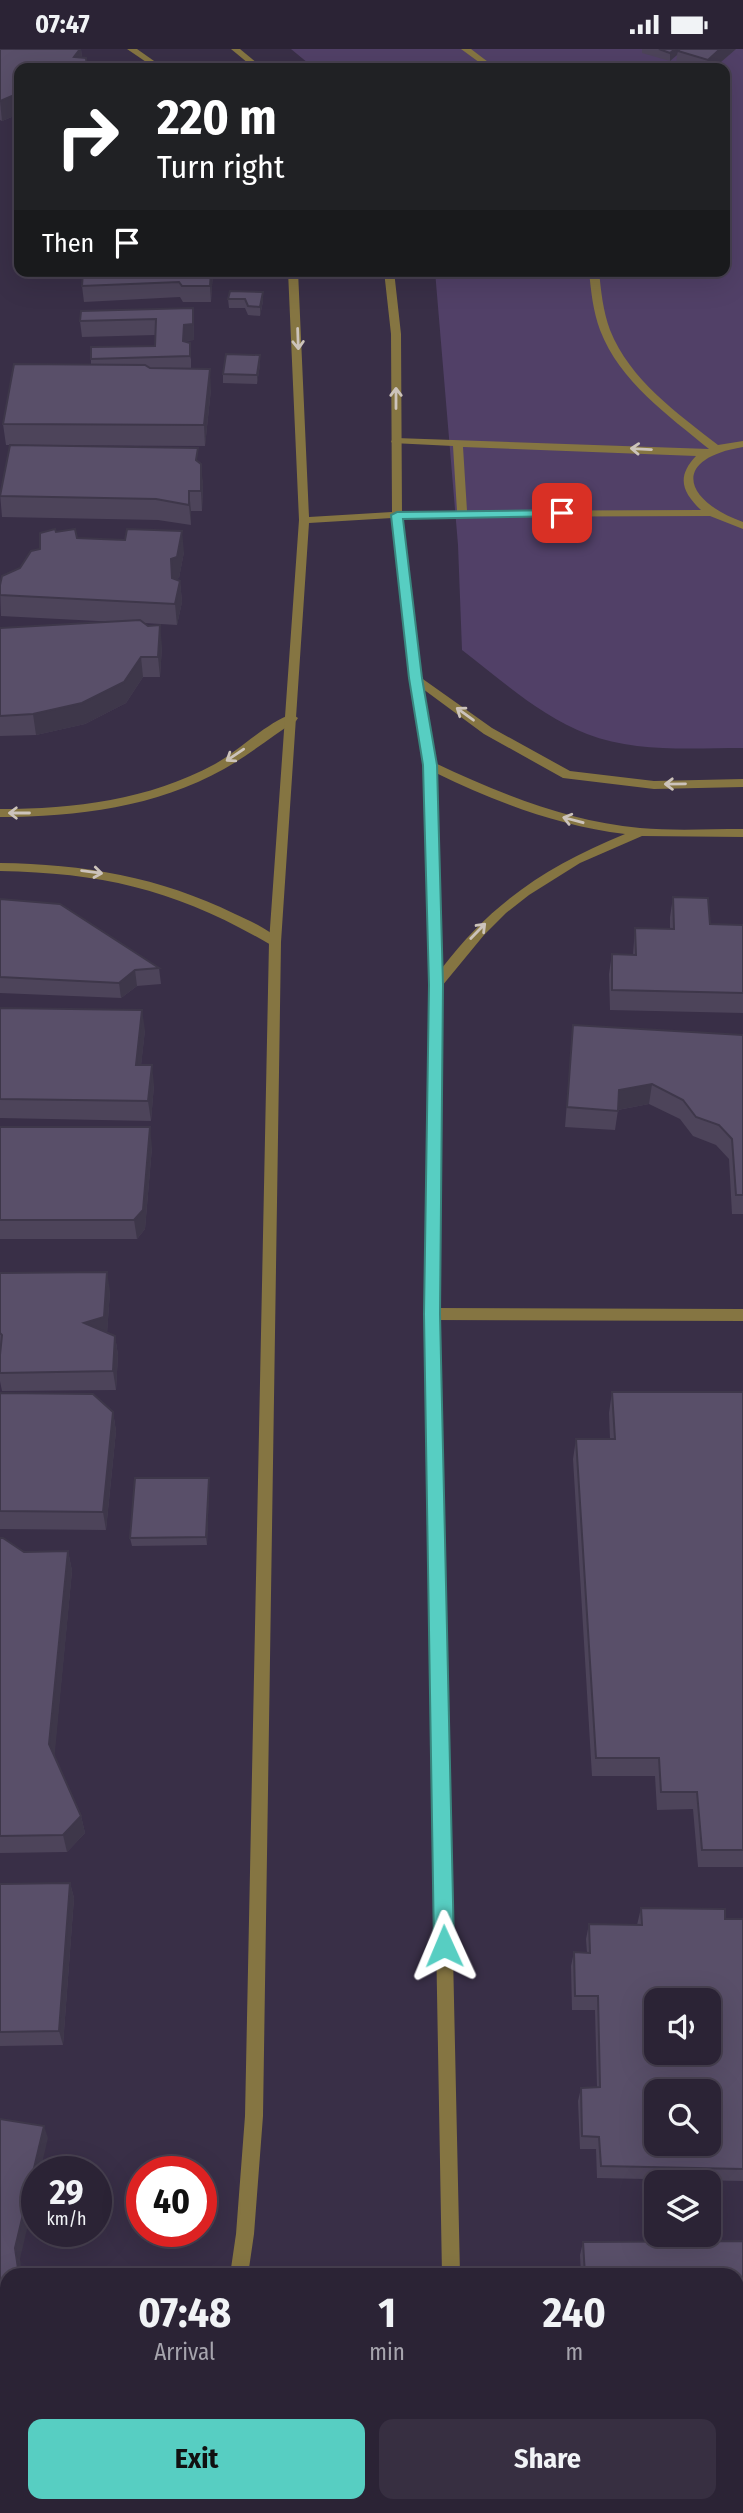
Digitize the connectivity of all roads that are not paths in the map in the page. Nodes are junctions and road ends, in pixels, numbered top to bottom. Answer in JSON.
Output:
{"nodes":[{"id":1,"x":131,"y":49,"type":"edge"},
{"id":2,"x":235,"y":49,"type":"edge"},
{"id":3,"x":465,"y":49,"type":"edge"},
{"id":4,"x":152,"y":63,"type":"edge"},
{"id":5,"x":253,"y":63,"type":"edge"},
{"id":6,"x":485,"y":63,"type":"edge"},
{"id":7,"x":293,"y":277,"type":"edge"},
{"id":8,"x":390,"y":277,"type":"edge"},
{"id":9,"x":594,"y":277,"type":"edge"},
{"id":10,"x":396,"y":441,"type":"junction"},
{"id":11,"x":458,"y":442,"type":"junction"},
{"id":12,"x":743,"y":444,"type":"edge"},
{"id":13,"x":712,"y":451,"type":"junction"},
{"id":14,"x":709,"y":513,"type":"junction"},
{"id":15,"x":397,"y":515,"type":"junction"},
{"id":16,"x":462,"y":515,"type":"junction"},
{"id":17,"x":304,"y":520,"type":"junction"},
{"id":18,"x":743,"y":526,"type":"edge"},
{"id":19,"x":415,"y":678,"type":"junction"},
{"id":20,"x":292,"y":717,"type":"junction"},
{"id":21,"x":430,"y":765,"type":"junction"},
{"id":22,"x":743,"y":783,"type":"edge"},
{"id":23,"x":0,"y":813,"type":"edge"},
{"id":24,"x":640,"y":832,"type":"junction"},
{"id":25,"x":743,"y":833,"type":"edge"},
{"id":26,"x":0,"y":867,"type":"edge"},
{"id":27,"x":275,"y":942,"type":"junction"},
{"id":28,"x":436,"y":985,"type":"junction"},
{"id":29,"x":432,"y":1314,"type":"junction"},
{"id":30,"x":743,"y":1315,"type":"edge"},
{"id":31,"x":240,"y":2268,"type":"edge"},
{"id":32,"x":451,"y":2268,"type":"edge"}],
"edges":[{"from":1,"to":4,"type":"street"},
{"from":2,"to":5,"type":"street"},
{"from":3,"to":6,"type":"street"},
{"from":7,"to":17,"type":"street","one_way":true},
{"from":10,"to":8,"type":"street","one_way":true},
{"from":9,"to":13,"type":"street"},
{"from":10,"to":11,"type":"street"},
{"from":10,"to":15,"type":"street"},
{"from":13,"to":11,"type":"street","one_way":true},
{"from":11,"to":16,"type":"street"},
{"from":12,"to":13,"type":"street"},
{"from":13,"to":14,"type":"street"},
{"from":14,"to":16,"type":"street"},
{"from":14,"to":18,"type":"street"},
{"from":15,"to":16,"type":"street"},
{"from":15,"to":17,"type":"street"},
{"from":15,"to":19,"type":"street"},
{"from":17,"to":20,"type":"street"},
{"from":19,"to":21,"type":"street"},
{"from":22,"to":19,"type":"street","one_way":true},
{"from":20,"to":23,"type":"street","one_way":true},
{"from":20,"to":27,"type":"street"},
{"from":24,"to":21,"type":"street","one_way":true},
{"from":21,"to":28,"type":"street"},
{"from":24,"to":25,"type":"street"},
{"from":28,"to":24,"type":"street","one_way":true},
{"from":26,"to":27,"type":"street","one_way":true},
{"from":27,"to":31,"type":"street"},
{"from":28,"to":29,"type":"street"},
{"from":29,"to":30,"type":"street"},
{"from":29,"to":32,"type":"street"}]}
